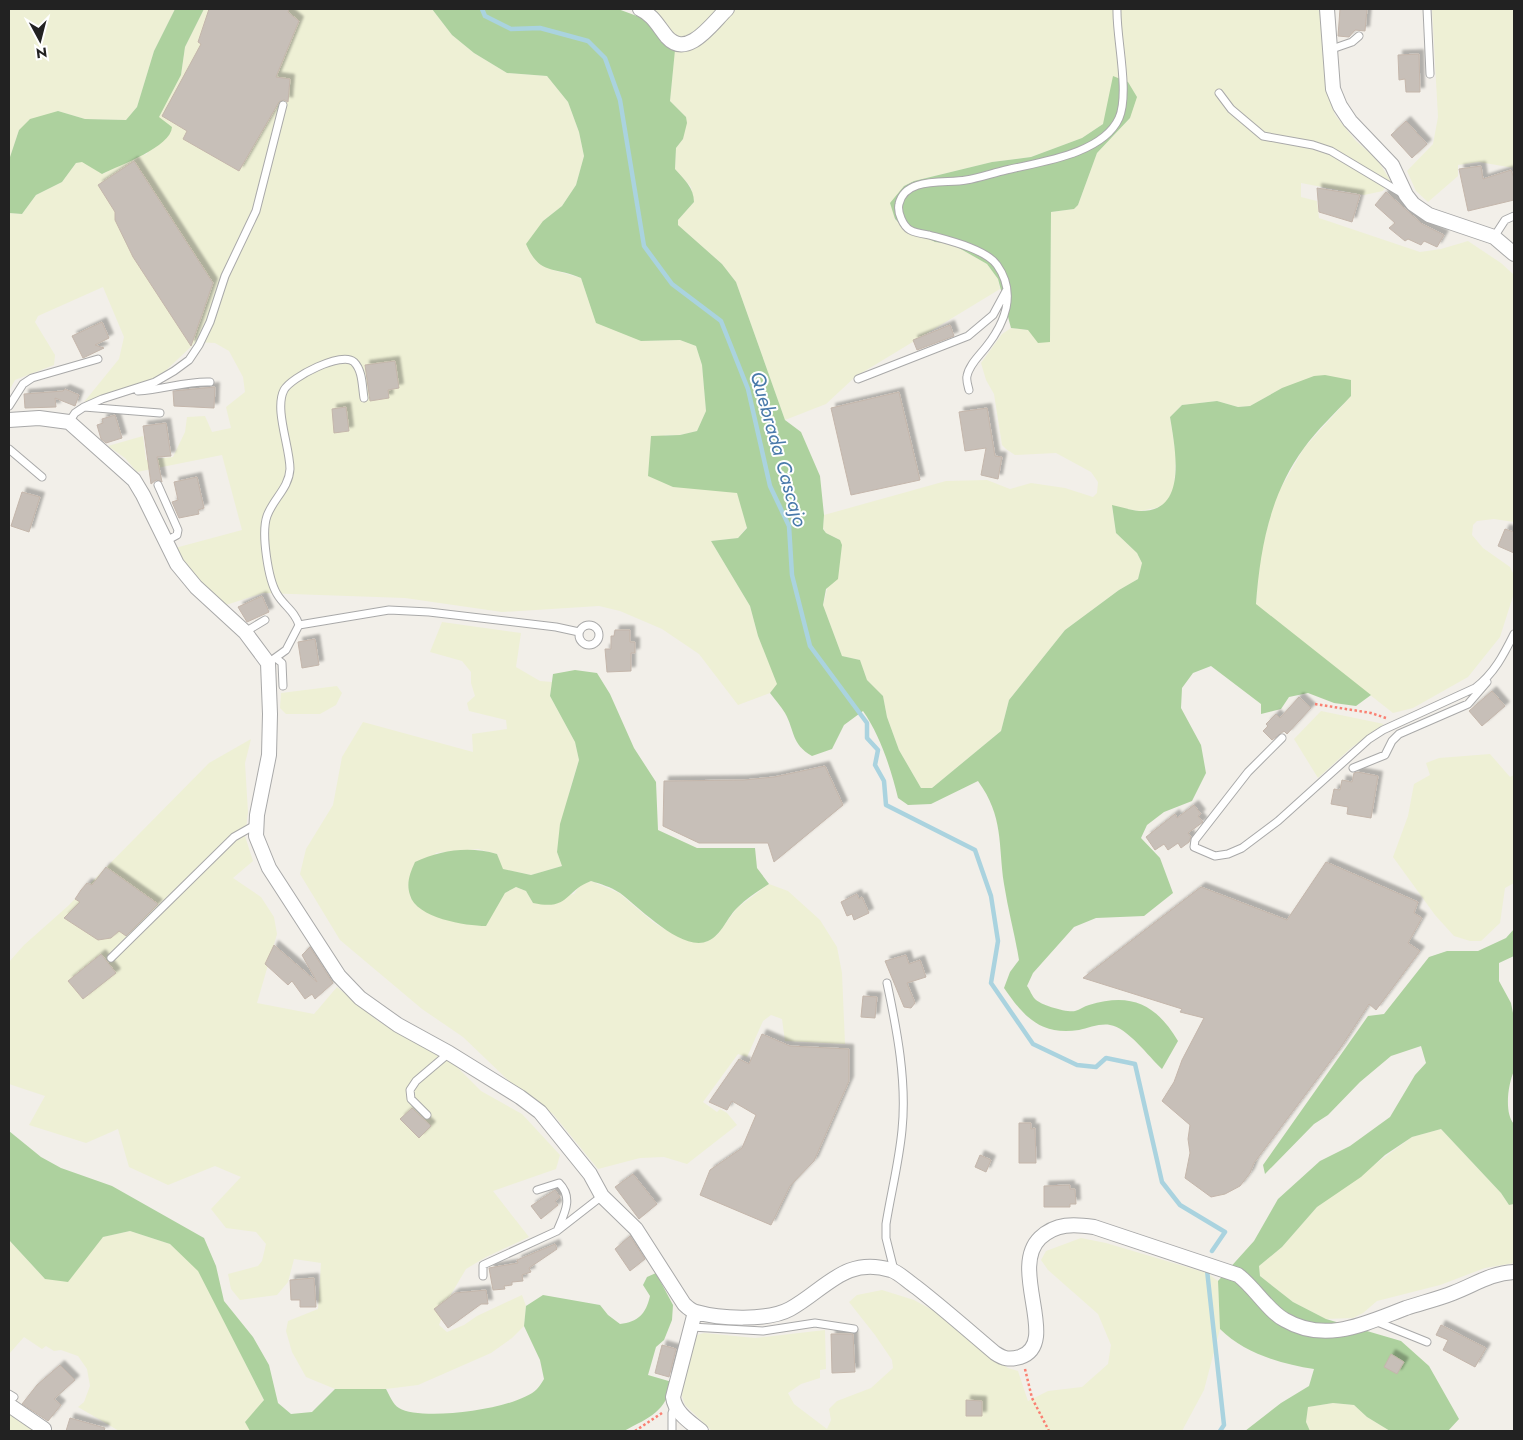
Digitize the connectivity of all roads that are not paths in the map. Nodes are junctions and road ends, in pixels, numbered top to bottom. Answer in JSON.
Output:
{"nodes":[{"id":1,"x":640,"y":9,"type":"edge"},
{"id":2,"x":727,"y":9,"type":"edge"},
{"id":3,"x":1117,"y":9,"type":"edge"},
{"id":4,"x":1327,"y":9,"type":"edge"},
{"id":5,"x":1427,"y":9,"type":"edge"},
{"id":6,"x":1359,"y":36,"type":"dead end"},
{"id":7,"x":1329,"y":50,"type":"junction"},
{"id":8,"x":1430,"y":74,"type":"dead end"},
{"id":9,"x":1219,"y":93,"type":"dead end"},
{"id":10,"x":283,"y":105,"type":"dead end"},
{"id":11,"x":1406,"y":195,"type":"junction"},
{"id":12,"x":1514,"y":216,"type":"edge"},
{"id":13,"x":1494,"y":237,"type":"junction"},
{"id":14,"x":1514,"y":254,"type":"edge"},
{"id":15,"x":1006,"y":290,"type":"junction"},
{"id":16,"x":98,"y":359,"type":"dead end"},
{"id":17,"x":858,"y":379,"type":"dead end"},
{"id":18,"x":210,"y":382,"type":"dead end"},
{"id":19,"x":969,"y":390,"type":"dead end"},
{"id":20,"x":130,"y":391,"type":"junction"},
{"id":21,"x":364,"y":398,"type":"dead end"},
{"id":22,"x":9,"y":406,"type":"edge"},
{"id":23,"x":84,"y":407,"type":"junction"},
{"id":24,"x":160,"y":413,"type":"dead end"},
{"id":25,"x":9,"y":420,"type":"edge"},
{"id":26,"x":69,"y":422,"type":"junction"},
{"id":27,"x":9,"y":449,"type":"edge"},
{"id":28,"x":42,"y":477,"type":"dead end"},
{"id":29,"x":158,"y":485,"type":"dead end"},
{"id":30,"x":166,"y":541,"type":"junction"},
{"id":31,"x":265,"y":620,"type":"dead end"},
{"id":32,"x":299,"y":625,"type":"junction"},
{"id":33,"x":245,"y":632,"type":"junction"},
{"id":34,"x":579,"y":632,"type":"dead end"},
{"id":35,"x":1514,"y":634,"type":"edge"},
{"id":36,"x":272,"y":661,"type":"junction"},
{"id":37,"x":1495,"y":668,"type":"junction"},
{"id":38,"x":283,"y":686,"type":"dead end"},
{"id":39,"x":1282,"y":738,"type":"dead end"},
{"id":40,"x":1353,"y":768,"type":"dead end"},
{"id":41,"x":256,"y":824,"type":"junction"},
{"id":42,"x":111,"y":958,"type":"dead end"},
{"id":43,"x":887,"y":983,"type":"dead end"},
{"id":44,"x":449,"y":1053,"type":"junction"},
{"id":45,"x":427,"y":1115,"type":"dead end"},
{"id":46,"x":537,"y":1190,"type":"dead end"},
{"id":47,"x":602,"y":1196,"type":"junction"},
{"id":48,"x":556,"y":1231,"type":"junction"},
{"id":49,"x":894,"y":1270,"type":"junction"},
{"id":50,"x":1514,"y":1272,"type":"edge"},
{"id":51,"x":482,"y":1276,"type":"dead end"},
{"id":52,"x":695,"y":1312,"type":"junction"},
{"id":53,"x":1374,"y":1321,"type":"junction"},
{"id":54,"x":691,"y":1327,"type":"junction"},
{"id":55,"x":854,"y":1329,"type":"dead end"},
{"id":56,"x":1427,"y":1342,"type":"dead end"},
{"id":57,"x":11,"y":1399,"type":"edge"},
{"id":58,"x":675,"y":1404,"type":"junction"},
{"id":59,"x":44,"y":1429,"type":"dead end"},
{"id":60,"x":672,"y":1431,"type":"edge"},
{"id":61,"x":702,"y":1431,"type":"edge"}],
"edges":[{"from":1,"to":2,"type":"street"},
{"from":3,"to":15,"type":"lane"},
{"from":4,"to":7,"type":"street"},
{"from":5,"to":8,"type":"lane"},
{"from":6,"to":7,"type":"lane"},
{"from":7,"to":11,"type":"street"},
{"from":9,"to":11,"type":"lane"},
{"from":10,"to":20,"type":"lane"},
{"from":11,"to":13,"type":"street"},
{"from":12,"to":13,"type":"lane"},
{"from":13,"to":14,"type":"street"},
{"from":15,"to":17,"type":"lane"},
{"from":15,"to":19,"type":"lane"},
{"from":16,"to":22,"type":"lane"},
{"from":18,"to":20,"type":"lane"},
{"from":20,"to":23,"type":"lane"},
{"from":21,"to":32,"type":"lane"},
{"from":23,"to":24,"type":"lane"},
{"from":23,"to":26,"type":"lane"},
{"from":25,"to":26,"type":"street"},
{"from":26,"to":30,"type":"street"},
{"from":27,"to":28,"type":"lane"},
{"from":29,"to":30,"type":"lane"},
{"from":30,"to":33,"type":"street"},
{"from":31,"to":33,"type":"lane"},
{"from":32,"to":34,"type":"lane"},
{"from":32,"to":36,"type":"lane"},
{"from":33,"to":36,"type":"street"},
{"from":35,"to":37,"type":"lane"},
{"from":36,"to":38,"type":"lane"},
{"from":36,"to":41,"type":"street"},
{"from":37,"to":39,"type":"lane"},
{"from":37,"to":40,"type":"lane"},
{"from":41,"to":42,"type":"lane"},
{"from":41,"to":44,"type":"street"},
{"from":43,"to":49,"type":"lane"},
{"from":44,"to":45,"type":"lane"},
{"from":44,"to":47,"type":"street"},
{"from":46,"to":48,"type":"lane"},
{"from":47,"to":48,"type":"lane"},
{"from":47,"to":52,"type":"street"},
{"from":48,"to":51,"type":"lane"},
{"from":49,"to":52,"type":"street"},
{"from":49,"to":53,"type":"street"},
{"from":50,"to":53,"type":"street"},
{"from":52,"to":54,"type":"street"},
{"from":53,"to":56,"type":"lane"},
{"from":54,"to":55,"type":"lane"},
{"from":54,"to":58,"type":"street"},
{"from":57,"to":59,"type":"street"},
{"from":58,"to":60,"type":"lane"},
{"from":58,"to":61,"type":"street"}]}
